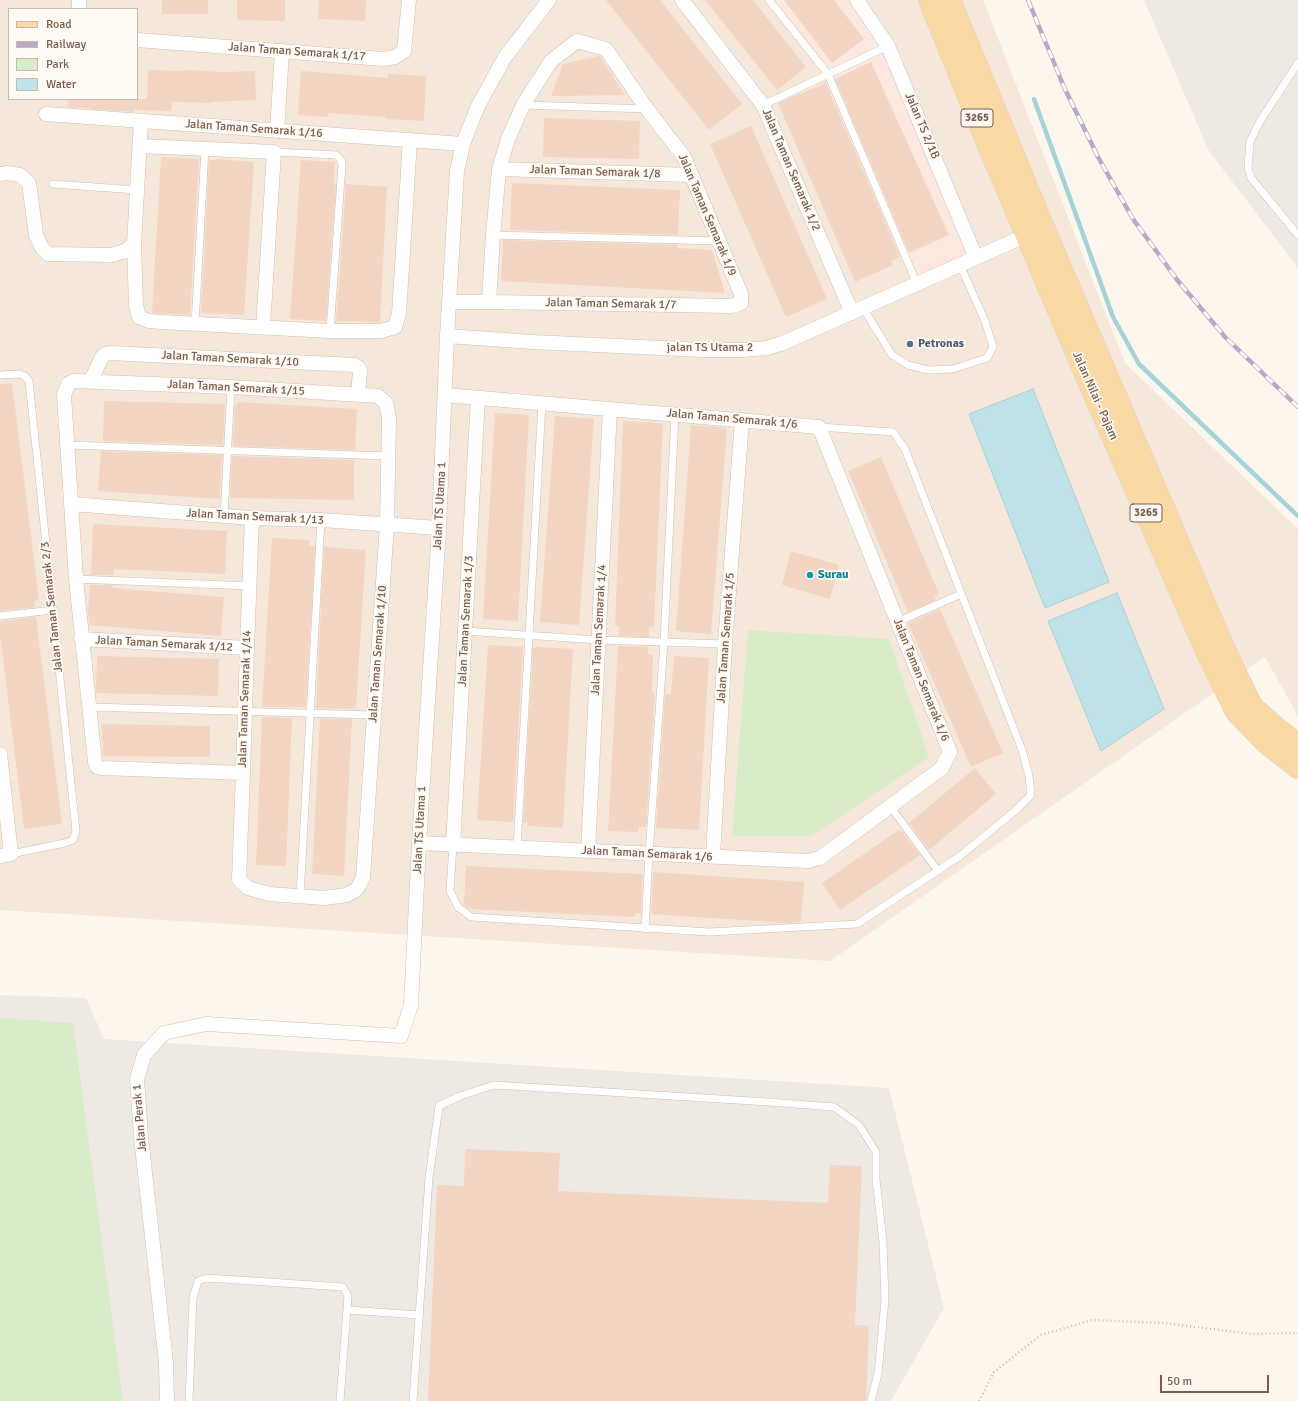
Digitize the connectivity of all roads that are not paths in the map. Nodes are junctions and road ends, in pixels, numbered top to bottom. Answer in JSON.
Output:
{"nodes":[{"id":1,"x":409,"y":0,"type":"edge"},
{"id":2,"x":549,"y":0,"type":"edge"},
{"id":3,"x":682,"y":0,"type":"edge"},
{"id":4,"x":769,"y":0,"type":"edge"},
{"id":5,"x":857,"y":0,"type":"edge"},
{"id":6,"x":929,"y":0,"type":"edge"},
{"id":7,"x":950,"y":0,"type":"edge"},
{"id":8,"x":138,"y":40,"type":"edge"},
{"id":9,"x":888,"y":46,"type":"junction"},
{"id":10,"x":282,"y":51,"type":"junction"},
{"id":11,"x":1298,"y":63,"type":"edge"},
{"id":12,"x":828,"y":74,"type":"junction"},
{"id":13,"x":523,"y":105,"type":"junction"},
{"id":14,"x":763,"y":105,"type":"junction"},
{"id":15,"x":647,"y":109,"type":"junction"},
{"id":16,"x":46,"y":114,"type":"dead end"},
{"id":17,"x":141,"y":121,"type":"junction"},
{"id":18,"x":276,"y":131,"type":"junction"},
{"id":19,"x":410,"y":140,"type":"junction"},
{"id":20,"x":463,"y":144,"type":"junction"},
{"id":21,"x":140,"y":146,"type":"junction"},
{"id":22,"x":205,"y":149,"type":"junction"},
{"id":23,"x":274,"y":152,"type":"junction"},
{"id":24,"x":499,"y":169,"type":"junction"},
{"id":25,"x":0,"y":174,"type":"edge"},
{"id":26,"x":690,"y":175,"type":"junction"},
{"id":27,"x":53,"y":184,"type":"dead end"},
{"id":28,"x":137,"y":190,"type":"junction"},
{"id":29,"x":1035,"y":232,"type":"junction"},
{"id":30,"x":493,"y":235,"type":"junction"},
{"id":31,"x":1298,"y":236,"type":"edge"},
{"id":32,"x":719,"y":242,"type":"junction"},
{"id":33,"x":134,"y":244,"type":"junction"},
{"id":34,"x":976,"y":258,"type":"junction"},
{"id":35,"x":960,"y":265,"type":"junction"},
{"id":36,"x":917,"y":284,"type":"junction"},
{"id":37,"x":450,"y":302,"type":"junction"},
{"id":38,"x":489,"y":302,"type":"junction"},
{"id":39,"x":732,"y":306,"type":"joint"},
{"id":40,"x":857,"y":310,"type":"junction"},
{"id":41,"x":195,"y":324,"type":"junction"},
{"id":42,"x":263,"y":327,"type":"junction"},
{"id":43,"x":330,"y":331,"type":"junction"},
{"id":44,"x":447,"y":336,"type":"junction"},
{"id":45,"x":0,"y":375,"type":"edge"},
{"id":46,"x":90,"y":382,"type":"junction"},
{"id":47,"x":231,"y":387,"type":"junction"},
{"id":48,"x":358,"y":394,"type":"junction"},
{"id":49,"x":445,"y":395,"type":"junction"},
{"id":50,"x":478,"y":398,"type":"junction"},
{"id":51,"x":542,"y":403,"type":"junction"},
{"id":52,"x":610,"y":409,"type":"junction"},
{"id":53,"x":675,"y":414,"type":"junction"},
{"id":54,"x":389,"y":418,"type":"joint"},
{"id":55,"x":742,"y":420,"type":"junction"},
{"id":56,"x":819,"y":427,"type":"junction"},
{"id":57,"x":67,"y":445,"type":"junction"},
{"id":58,"x":228,"y":450,"type":"junction"},
{"id":59,"x":388,"y":456,"type":"junction"},
{"id":60,"x":71,"y":504,"type":"junction"},
{"id":61,"x":224,"y":516,"type":"junction"},
{"id":62,"x":252,"y":518,"type":"junction"},
{"id":63,"x":321,"y":520,"type":"junction"},
{"id":64,"x":386,"y":524,"type":"junction"},
{"id":65,"x":439,"y":528,"type":"junction"},
{"id":66,"x":76,"y":579,"type":"junction"},
{"id":67,"x":250,"y":586,"type":"junction"},
{"id":68,"x":961,"y":594,"type":"junction"},
{"id":69,"x":53,"y":610,"type":"junction"},
{"id":70,"x":0,"y":616,"type":"edge"},
{"id":71,"x":898,"y":622,"type":"junction"},
{"id":72,"x":465,"y":631,"type":"junction"},
{"id":73,"x":530,"y":635,"type":"junction"},
{"id":74,"x":81,"y":639,"type":"junction"},
{"id":75,"x":598,"y":640,"type":"junction"},
{"id":76,"x":664,"y":642,"type":"junction"},
{"id":77,"x":725,"y":644,"type":"junction"},
{"id":78,"x":247,"y":648,"type":"junction"},
{"id":79,"x":89,"y":708,"type":"junction"},
{"id":80,"x":245,"y":713,"type":"junction"},
{"id":81,"x":310,"y":714,"type":"junction"},
{"id":82,"x":374,"y":715,"type":"junction"},
{"id":83,"x":1298,"y":744,"type":"edge"},
{"id":84,"x":0,"y":754,"type":"edge"},
{"id":85,"x":1298,"y":768,"type":"edge"},
{"id":86,"x":243,"y":773,"type":"junction"},
{"id":87,"x":890,"y":806,"type":"junction"},
{"id":88,"x":419,"y":843,"type":"junction"},
{"id":89,"x":453,"y":845,"type":"junction"},
{"id":90,"x":517,"y":848,"type":"junction"},
{"id":91,"x":588,"y":851,"type":"junction"},
{"id":92,"x":649,"y":854,"type":"junction"},
{"id":93,"x":6,"y":855,"type":"edge"},
{"id":94,"x":713,"y":856,"type":"junction"},
{"id":95,"x":938,"y":871,"type":"junction"},
{"id":96,"x":300,"y":896,"type":"junction"},
{"id":97,"x":646,"y":929,"type":"junction"},
{"id":98,"x":401,"y":1036,"type":"joint"},
{"id":99,"x":347,"y":1310,"type":"junction"},
{"id":100,"x":420,"y":1315,"type":"junction"},
{"id":101,"x":167,"y":1401,"type":"edge"},
{"id":102,"x":190,"y":1401,"type":"edge"},
{"id":103,"x":340,"y":1401,"type":"edge"},
{"id":104,"x":413,"y":1401,"type":"edge"},
{"id":105,"x":871,"y":1401,"type":"edge"}],
"edges":[{"from":1,"to":10,"type":"street","name":"Jalan Taman Semarak 1/17"},
{"from":2,"to":20,"type":"street","name":"Jalan TS Utama 1"},
{"from":3,"to":14,"type":"street","name":"Jalan Taman Semarak 1/2"},
{"from":4,"to":12,"type":"lane"},
{"from":5,"to":9,"type":"street","name":"Jalan TS 2/1B"},
{"from":6,"to":29,"type":"main road","name":"Jalan Nilai - Pajam","number":"3265"},
{"from":7,"to":29,"type":"main road","name":"Jalan Nilai - Pajam","number":"3265"},
{"from":8,"to":10,"type":"street","name":"Jalan Taman Semarak 1/17"},
{"from":9,"to":12,"type":"lane"},
{"from":9,"to":34,"type":"street","name":"Jalan TS 2/1B"},
{"from":10,"to":18,"type":"street"},
{"from":11,"to":31,"type":"lane"},
{"from":12,"to":14,"type":"lane"},
{"from":12,"to":36,"type":"lane"},
{"from":13,"to":15,"type":"lane"},
{"from":13,"to":15,"type":"street","name":"Jalan Taman Semarak 1/9"},
{"from":13,"to":24,"type":"street","name":"Jalan Taman Semarak 1/9"},
{"from":14,"to":40,"type":"street","name":"Jalan Taman Semarak 1/2"},
{"from":15,"to":26,"type":"street","name":"Jalan Taman Semarak 1/9"},
{"from":16,"to":17,"type":"street","name":"Jalan Taman Semarak 1/16"},
{"from":17,"to":18,"type":"street","name":"Jalan Taman Semarak 1/16"},
{"from":17,"to":21,"type":"street"},
{"from":18,"to":19,"type":"street","name":"Jalan Taman Semarak 1/16"},
{"from":19,"to":20,"type":"street","name":"Jalan Taman Semarak 1/16"},
{"from":19,"to":43,"type":"street"},
{"from":20,"to":37,"type":"street","name":"Jalan TS Utama 1"},
{"from":21,"to":22,"type":"street"},
{"from":21,"to":28,"type":"street"},
{"from":22,"to":23,"type":"street"},
{"from":22,"to":41,"type":"lane"},
{"from":23,"to":42,"type":"street"},
{"from":23,"to":43,"type":"lane"},
{"from":24,"to":26,"type":"street","name":"Jalan Taman Semarak 1/8"},
{"from":24,"to":30,"type":"street","name":"Jalan Taman Semarak 1/9"},
{"from":25,"to":33,"type":"street"},
{"from":26,"to":32,"type":"street","name":"Jalan Taman Semarak 1/9"},
{"from":27,"to":28,"type":"lane"},
{"from":28,"to":33,"type":"street"},
{"from":29,"to":34,"type":"street","name":"jalan TS Utama 2"},
{"from":29,"to":83,"type":"main road","name":"Jalan Nilai - Pajam","number":"3265"},
{"from":29,"to":85,"type":"main road","name":"Jalan Nilai - Pajam","number":"3265"},
{"from":30,"to":32,"type":"lane"},
{"from":30,"to":38,"type":"street","name":"Jalan Taman Semarak 1/9"},
{"from":32,"to":39,"type":"street","name":"Jalan Taman Semarak 1/9"},
{"from":33,"to":41,"type":"street"},
{"from":34,"to":35,"type":"street","name":"jalan TS Utama 2"},
{"from":35,"to":36,"type":"street","name":"jalan TS Utama 2"},
{"from":35,"to":40,"type":"lane"},
{"from":36,"to":40,"type":"street","name":"jalan TS Utama 2"},
{"from":37,"to":38,"type":"street","name":"Jalan Taman Semarak 1/7"},
{"from":37,"to":44,"type":"street","name":"Jalan TS Utama 1"},
{"from":38,"to":39,"type":"street","name":"Jalan Taman Semarak 1/7"},
{"from":40,"to":44,"type":"street","name":"jalan TS Utama 2"},
{"from":41,"to":42,"type":"street"},
{"from":42,"to":43,"type":"street"},
{"from":44,"to":49,"type":"street","name":"Jalan TS Utama 1"},
{"from":45,"to":69,"type":"lane","name":"Jalan Taman Semarak 2/3"},
{"from":46,"to":47,"type":"street","name":"Jalan Taman Semarak 1/15"},
{"from":46,"to":48,"type":"street","name":"Jalan Taman Semarak 1/10"},
{"from":46,"to":57,"type":"street","name":"Jalan Taman Semarak 1/15"},
{"from":47,"to":48,"type":"street","name":"Jalan Taman Semarak 1/15"},
{"from":47,"to":58,"type":"lane"},
{"from":48,"to":54,"type":"street","name":"Jalan Taman Semarak 1/15"},
{"from":49,"to":50,"type":"street","name":"Jalan Taman Semarak 1/6"},
{"from":49,"to":65,"type":"street","name":"Jalan TS Utama 1"},
{"from":50,"to":51,"type":"street","name":"Jalan Taman Semarak 1/6"},
{"from":50,"to":72,"type":"street","name":"Jalan Taman Semarak 1/3"},
{"from":51,"to":52,"type":"street","name":"Jalan Taman Semarak 1/6"},
{"from":51,"to":73,"type":"lane"},
{"from":52,"to":53,"type":"street","name":"Jalan Taman Semarak 1/6"},
{"from":52,"to":75,"type":"street","name":"Jalan Taman Semarak 1/4"},
{"from":53,"to":55,"type":"street","name":"Jalan Taman Semarak 1/6"},
{"from":53,"to":76,"type":"lane"},
{"from":54,"to":59,"type":"street","name":"Jalan Taman Semarak 1/10"},
{"from":55,"to":56,"type":"street","name":"Jalan Taman Semarak 1/6"},
{"from":55,"to":77,"type":"street","name":"Jalan Taman Semarak 1/5"},
{"from":56,"to":68,"type":"lane"},
{"from":56,"to":71,"type":"street","name":"Jalan Taman Semarak 1/6"},
{"from":57,"to":58,"type":"lane"},
{"from":57,"to":60,"type":"street"},
{"from":58,"to":59,"type":"lane"},
{"from":58,"to":61,"type":"lane"},
{"from":59,"to":64,"type":"street","name":"Jalan Taman Semarak 1/10"},
{"from":60,"to":61,"type":"street","name":"Jalan Taman Semarak 1/13"},
{"from":60,"to":66,"type":"street"},
{"from":61,"to":62,"type":"street","name":"Jalan Taman Semarak 1/13"},
{"from":62,"to":63,"type":"street","name":"Jalan Taman Semarak 1/13"},
{"from":62,"to":67,"type":"street","name":"Jalan Taman Semarak 1/14"},
{"from":63,"to":64,"type":"street","name":"Jalan Taman Semarak 1/13"},
{"from":63,"to":81,"type":"lane"},
{"from":64,"to":65,"type":"street","name":"Jalan Taman Semarak 1/13"},
{"from":64,"to":82,"type":"street","name":"Jalan Taman Semarak 1/10"},
{"from":65,"to":88,"type":"street","name":"Jalan TS Utama 1"},
{"from":66,"to":67,"type":"lane"},
{"from":66,"to":74,"type":"street"},
{"from":67,"to":78,"type":"street","name":"Jalan Taman Semarak 1/14"},
{"from":68,"to":71,"type":"lane"},
{"from":68,"to":95,"type":"lane"},
{"from":69,"to":70,"type":"lane"},
{"from":69,"to":93,"type":"lane","name":"Jalan Taman Semarak 2/3"},
{"from":71,"to":87,"type":"street","name":"Jalan Taman Semarak 1/6"},
{"from":72,"to":73,"type":"lane"},
{"from":72,"to":89,"type":"street","name":"Jalan Taman Semarak 1/3"},
{"from":73,"to":75,"type":"lane"},
{"from":73,"to":90,"type":"lane"},
{"from":74,"to":78,"type":"street","name":"Jalan Taman Semarak 1/12"},
{"from":74,"to":79,"type":"street"},
{"from":75,"to":76,"type":"lane"},
{"from":75,"to":91,"type":"street","name":"Jalan Taman Semarak 1/4"},
{"from":76,"to":77,"type":"lane"},
{"from":76,"to":92,"type":"lane"},
{"from":77,"to":94,"type":"street","name":"Jalan Taman Semarak 1/5"},
{"from":78,"to":80,"type":"street","name":"Jalan Taman Semarak 1/14"},
{"from":79,"to":80,"type":"lane"},
{"from":79,"to":86,"type":"street"},
{"from":80,"to":81,"type":"lane"},
{"from":80,"to":86,"type":"street","name":"Jalan Taman Semarak 1/14"},
{"from":81,"to":82,"type":"lane"},
{"from":81,"to":96,"type":"lane"},
{"from":82,"to":96,"type":"street","name":"Jalan Taman Semarak 1/10"},
{"from":84,"to":93,"type":"street"},
{"from":86,"to":96,"type":"street","name":"Jalan Taman Semarak 1/14"},
{"from":87,"to":94,"type":"street","name":"Jalan Taman Semarak 1/6"},
{"from":87,"to":95,"type":"lane"},
{"from":88,"to":89,"type":"street","name":"Jalan Taman Semarak 1/6"},
{"from":88,"to":98,"type":"street","name":"Jalan TS Utama 1"},
{"from":89,"to":90,"type":"street","name":"Jalan Taman Semarak 1/6"},
{"from":89,"to":97,"type":"lane"},
{"from":90,"to":91,"type":"street","name":"Jalan Taman Semarak 1/6"},
{"from":91,"to":92,"type":"street","name":"Jalan Taman Semarak 1/6"},
{"from":92,"to":94,"type":"street","name":"Jalan Taman Semarak 1/6"},
{"from":92,"to":97,"type":"lane"},
{"from":95,"to":97,"type":"lane"},
{"from":98,"to":101,"type":"street","name":"Jalan Perak 1"},
{"from":99,"to":100,"type":"lane"},
{"from":99,"to":102,"type":"lane"},
{"from":99,"to":103,"type":"lane"},
{"from":100,"to":104,"type":"lane"},
{"from":100,"to":105,"type":"lane"}]}
